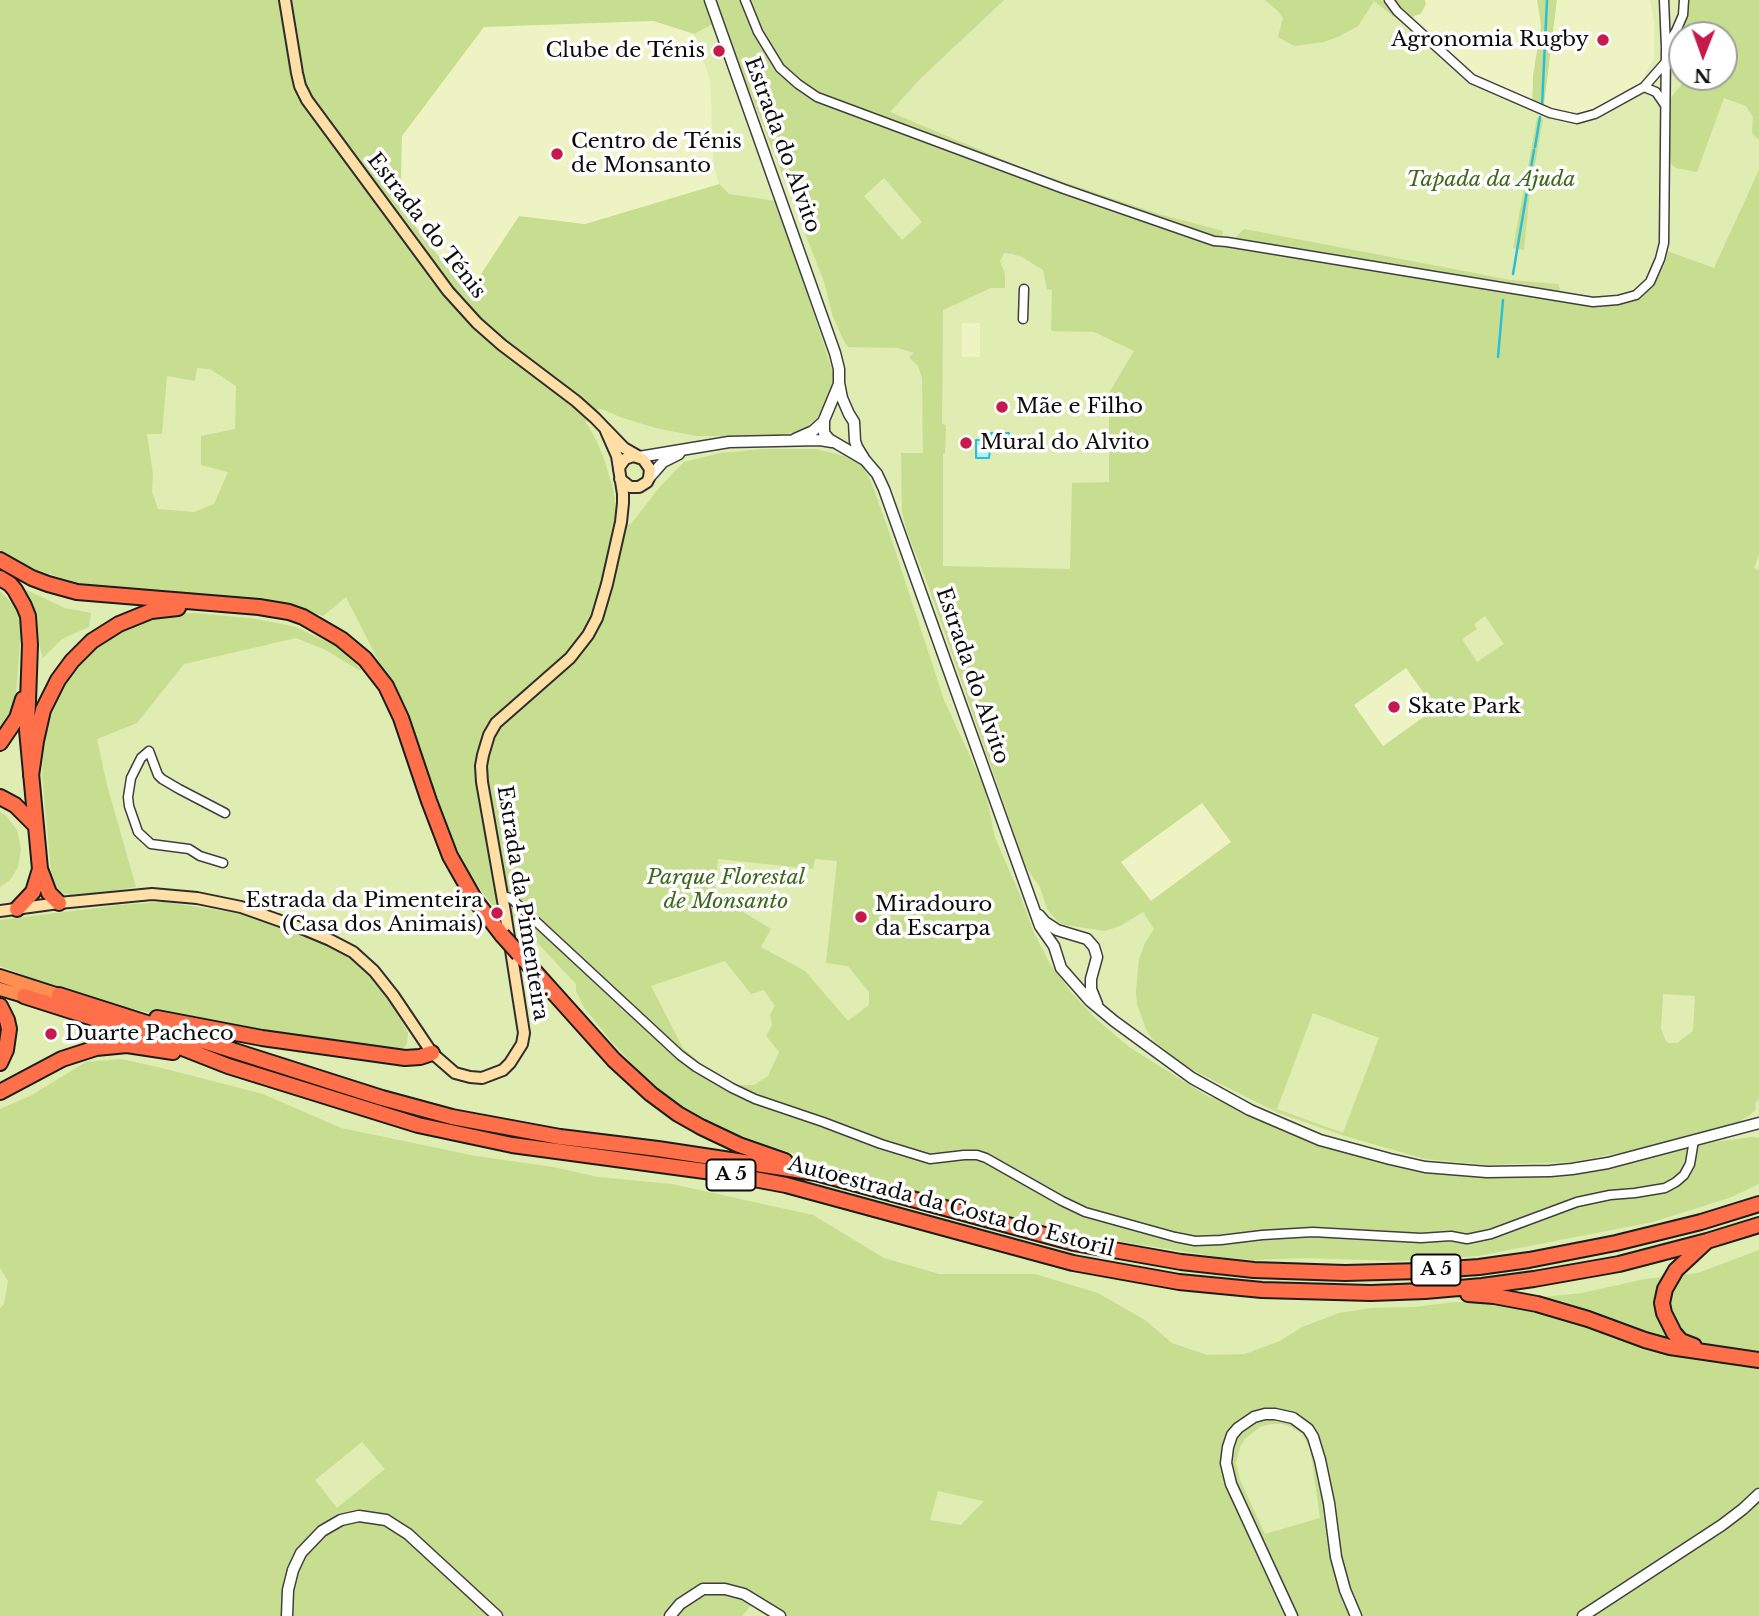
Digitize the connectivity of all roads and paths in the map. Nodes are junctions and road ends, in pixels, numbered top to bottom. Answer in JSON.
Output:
{"nodes":[{"id":1,"x":285,"y":0,"type":"edge"},
{"id":2,"x":710,"y":0,"type":"edge"},
{"id":3,"x":745,"y":0,"type":"edge"},
{"id":4,"x":1390,"y":0,"type":"edge"},
{"id":5,"x":1664,"y":0,"type":"edge"},
{"id":6,"x":1684,"y":0,"type":"edge"},
{"id":7,"x":1666,"y":47,"type":"junction"},
{"id":8,"x":1665,"y":63,"type":"junction"},
{"id":9,"x":1644,"y":87,"type":"junction"},
{"id":10,"x":1665,"y":105,"type":"junction"},
{"id":11,"x":1024,"y":289,"type":"dead end"},
{"id":12,"x":1023,"y":319,"type":"dead end"},
{"id":13,"x":839,"y":383,"type":"junction"},
{"id":14,"x":849,"y":414,"type":"junction"},
{"id":15,"x":825,"y":418,"type":"junction"},
{"id":16,"x":606,"y":430,"type":"junction"},
{"id":17,"x":854,"y":431,"type":"junction"},
{"id":18,"x":789,"y":441,"type":"junction"},
{"id":19,"x":834,"y":442,"type":"junction"},
{"id":20,"x":685,"y":450,"type":"junction"},
{"id":21,"x":639,"y":456,"type":"junction"},
{"id":22,"x":865,"y":460,"type":"junction"},
{"id":23,"x":619,"y":475,"type":"junction"},
{"id":24,"x":646,"y":481,"type":"junction"},
{"id":25,"x":621,"y":522,"type":"junction"},
{"id":26,"x":0,"y":560,"type":"edge"},
{"id":27,"x":0,"y":578,"type":"edge"},
{"id":28,"x":316,"y":625,"type":"junction"},
{"id":29,"x":28,"y":684,"type":"junction"},
{"id":30,"x":0,"y":743,"type":"edge"},
{"id":31,"x":31,"y":776,"type":"junction"},
{"id":32,"x":0,"y":797,"type":"edge"},
{"id":33,"x":225,"y":813,"type":"dead end"},
{"id":34,"x":36,"y":826,"type":"junction"},
{"id":35,"x":222,"y":863,"type":"dead end"},
{"id":36,"x":40,"y":869,"type":"junction"},
{"id":37,"x":502,"y":897,"type":"junction"},
{"id":38,"x":59,"y":903,"type":"junction"},
{"id":39,"x":17,"y":909,"type":"junction"},
{"id":40,"x":1034,"y":910,"type":"junction"},
{"id":41,"x":0,"y":911,"type":"edge"},
{"id":42,"x":1077,"y":937,"type":"junction"},
{"id":43,"x":1057,"y":958,"type":"junction"},
{"id":44,"x":1094,"y":967,"type":"junction"},
{"id":45,"x":1064,"y":971,"type":"junction"},
{"id":46,"x":0,"y":976,"type":"edge"},
{"id":47,"x":0,"y":989,"type":"edge"},
{"id":48,"x":24,"y":996,"type":"joint"},
{"id":49,"x":60,"y":996,"type":"junction"},
{"id":50,"x":0,"y":1006,"type":"edge"},
{"id":51,"x":1099,"y":1008,"type":"junction"},
{"id":52,"x":432,"y":1053,"type":"junction"},
{"id":53,"x":0,"y":1063,"type":"edge"},
{"id":54,"x":228,"y":1066,"type":"junction"},
{"id":55,"x":2,"y":1091,"type":"edge"},
{"id":56,"x":1759,"y":1123,"type":"edge"},
{"id":57,"x":1694,"y":1140,"type":"junction"},
{"id":58,"x":816,"y":1172,"type":"junction"},
{"id":59,"x":1759,"y":1204,"type":"edge"},
{"id":60,"x":1759,"y":1225,"type":"edge"},
{"id":61,"x":1707,"y":1241,"type":"junction"},
{"id":62,"x":1425,"y":1291,"type":"junction"},
{"id":63,"x":1705,"y":1351,"type":"junction"},
{"id":64,"x":1759,"y":1360,"type":"edge"},
{"id":65,"x":1759,"y":1494,"type":"edge"},
{"id":66,"x":287,"y":1616,"type":"edge"},
{"id":67,"x":497,"y":1616,"type":"edge"},
{"id":68,"x":670,"y":1616,"type":"edge"},
{"id":69,"x":780,"y":1616,"type":"edge"},
{"id":70,"x":1292,"y":1616,"type":"edge"},
{"id":71,"x":1356,"y":1616,"type":"edge"},
{"id":72,"x":1583,"y":1616,"type":"edge"}],
"edges":[{"from":1,"to":16,"type":"main road","name":"Estrada do Ténis"},
{"from":2,"to":13,"type":"street","name":"Estrada do Alvito"},
{"from":3,"to":10,"type":"street"},
{"from":4,"to":9,"type":"street"},
{"from":5,"to":7,"type":"street"},
{"from":6,"to":7,"type":"street"},
{"from":7,"to":8,"type":"street"},
{"from":8,"to":9,"type":"street"},
{"from":8,"to":10,"type":"street"},
{"from":9,"to":10,"type":"street"},
{"from":11,"to":12,"type":"street"},
{"from":13,"to":14,"type":"street","name":"Estrada do Alvito"},
{"from":13,"to":15,"type":"street","name":"Estrada do Alvito"},
{"from":14,"to":15,"type":"street"},
{"from":14,"to":17,"type":"street","name":"Estrada do Alvito"},
{"from":15,"to":18,"type":"street","name":"Estrada da Pimenteira"},
{"from":15,"to":19,"type":"street"},
{"from":16,"to":21,"type":"main road","name":"Estrada do Ténis"},
{"from":16,"to":23,"type":"main road","name":"Estrada do Ténis"},
{"from":17,"to":19,"type":"street"},
{"from":17,"to":22,"type":"street","name":"Estrada do Alvito"},
{"from":18,"to":19,"type":"street","name":"Estrada da Pimenteira"},
{"from":18,"to":20,"type":"street","name":"Estrada da Pimenteira"},
{"from":19,"to":22,"type":"street","name":"Estrada do Alvito"},
{"from":20,"to":21,"type":"street","name":"Estrada da Pimenteira"},
{"from":20,"to":24,"type":"street","name":"Estrada da Pimenteira"},
{"from":21,"to":23,"type":"main road","name":"Estrada da Pimenteira"},
{"from":21,"to":24,"type":"main road"},
{"from":22,"to":40,"type":"street","name":"Estrada do Alvito"},
{"from":23,"to":24,"type":"main road"},
{"from":23,"to":25,"type":"main road","name":"Estrada da Pimenteira"},
{"from":24,"to":25,"type":"main road","name":"Estrada da Pimenteira"},
{"from":25,"to":37,"type":"main road","name":"Estrada da Pimenteira"},
{"from":26,"to":28,"type":"highway"},
{"from":27,"to":29,"type":"highway"},
{"from":28,"to":31,"type":"highway"},
{"from":28,"to":58,"type":"highway","bridge":true},
{"from":29,"to":30,"type":"highway"},
{"from":29,"to":31,"type":"highway"},
{"from":31,"to":34,"type":"highway"},
{"from":32,"to":34,"type":"highway"},
{"from":33,"to":35,"type":"street"},
{"from":34,"to":36,"type":"highway"},
{"from":36,"to":38,"type":"highway"},
{"from":36,"to":39,"type":"highway"},
{"from":37,"to":52,"type":"main road","name":"Estrada da Pimenteira"},
{"from":37,"to":57,"type":"street"},
{"from":38,"to":39,"type":"main road","name":"Estrada da Pimenteira"},
{"from":38,"to":52,"type":"main road","name":"Estrada da Pimenteira"},
{"from":39,"to":41,"type":"main road","name":"Estrada da Pimenteira"},
{"from":40,"to":42,"type":"street"},
{"from":40,"to":43,"type":"street","name":"Estrada do Alvito"},
{"from":42,"to":43,"type":"street"},
{"from":42,"to":44,"type":"street"},
{"from":43,"to":45,"type":"street","name":"Estrada do Alvito"},
{"from":44,"to":45,"type":"street"},
{"from":44,"to":51,"type":"street"},
{"from":45,"to":51,"type":"street","name":"Estrada do Alvito"},
{"from":46,"to":49,"type":"highway"},
{"from":47,"to":48,"type":"highway"},
{"from":48,"to":54,"type":"highway","name":"Autoestrada da Costa do Estoril","number":"A 5"},
{"from":49,"to":52,"type":"highway"},
{"from":49,"to":58,"type":"highway","name":"Autoestrada da Costa do Estoril","number":"A 5"},
{"from":50,"to":53,"type":"highway"},
{"from":51,"to":57,"type":"street","name":"Estrada do Alvito"},
{"from":54,"to":55,"type":"highway"},
{"from":54,"to":62,"type":"highway","name":"Autoestrada da Costa do Estoril","number":"A 5"},
{"from":56,"to":57,"type":"street","name":"Estrada do Alvito"},
{"from":58,"to":59,"type":"highway","name":"Autoestrada da Costa do Estoril","number":"A 5"},
{"from":60,"to":61,"type":"highway","name":"Autoestrada da Costa do Estoril","number":"A 5"},
{"from":61,"to":62,"type":"highway","name":"Autoestrada da Costa do Estoril","number":"A 5"},
{"from":61,"to":63,"type":"highway"},
{"from":62,"to":63,"type":"highway"},
{"from":63,"to":64,"type":"highway"},
{"from":65,"to":72,"type":"street"},
{"from":66,"to":67,"type":"street"},
{"from":68,"to":69,"type":"street"},
{"from":70,"to":71,"type":"street"}]}
